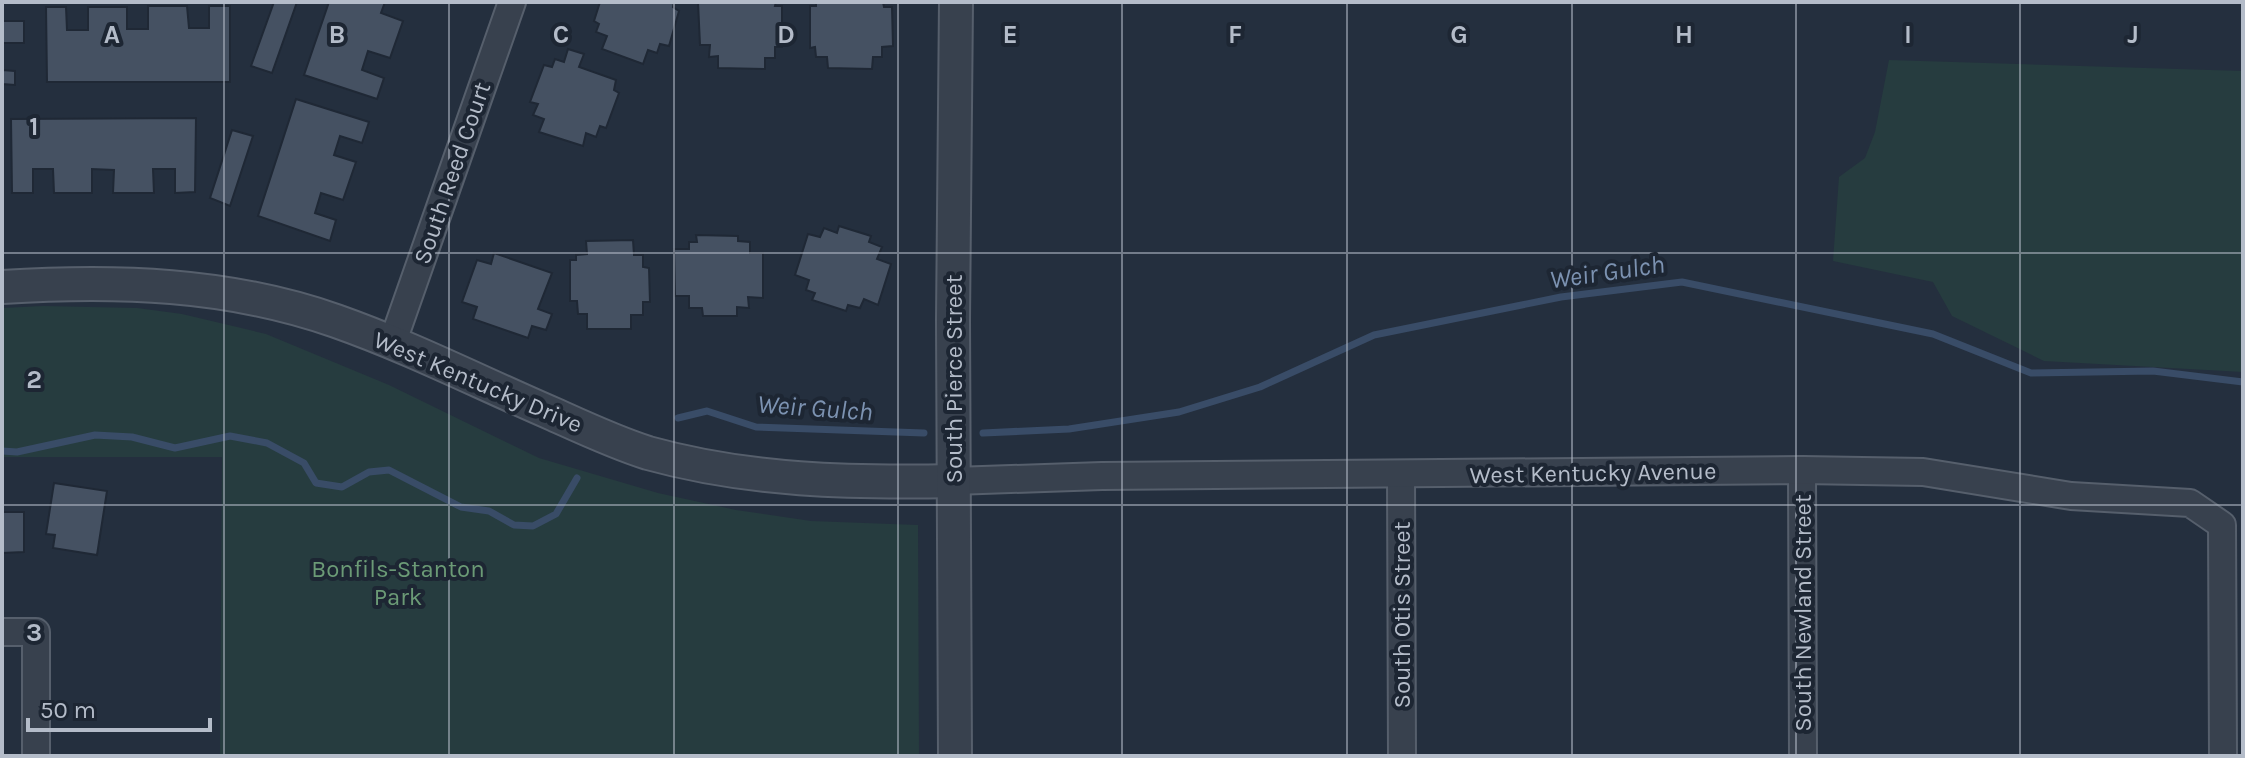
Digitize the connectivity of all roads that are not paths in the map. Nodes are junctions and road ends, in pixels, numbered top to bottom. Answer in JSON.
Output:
{"nodes":[{"id":1,"x":512,"y":2,"type":"edge"},
{"id":2,"x":956,"y":2,"type":"edge"},
{"id":3,"x":2,"y":287,"type":"edge"},
{"id":4,"x":392,"y":344,"type":"junction"},
{"id":5,"x":1802,"y":470,"type":"junction"},
{"id":6,"x":1401,"y":475,"type":"junction"},
{"id":7,"x":954,"y":481,"type":"junction"},
{"id":8,"x":2,"y":632,"type":"edge"},
{"id":9,"x":36,"y":756,"type":"edge"},
{"id":10,"x":955,"y":756,"type":"edge"},
{"id":11,"x":1402,"y":756,"type":"edge"},
{"id":12,"x":1803,"y":756,"type":"edge"},
{"id":13,"x":2223,"y":756,"type":"edge"}],
"edges":[{"from":1,"to":4,"type":"street","name":"South Reed Court"},
{"from":2,"to":7,"type":"street","name":"South Pierce Street"},
{"from":3,"to":4,"type":"street","name":"West Kentucky Drive"},
{"from":4,"to":7,"type":"street","name":"West Kentucky Drive"},
{"from":5,"to":6,"type":"street","name":"West Kentucky Avenue"},
{"from":5,"to":12,"type":"street","name":"South Newland Street"},
{"from":5,"to":13,"type":"street","name":"West Kentucky Avenue"},
{"from":6,"to":7,"type":"street","name":"West Kentucky Avenue"},
{"from":6,"to":11,"type":"street","name":"South Otis Street"},
{"from":7,"to":10,"type":"street","name":"South Pierce Street"},
{"from":8,"to":9,"type":"street"}]}
